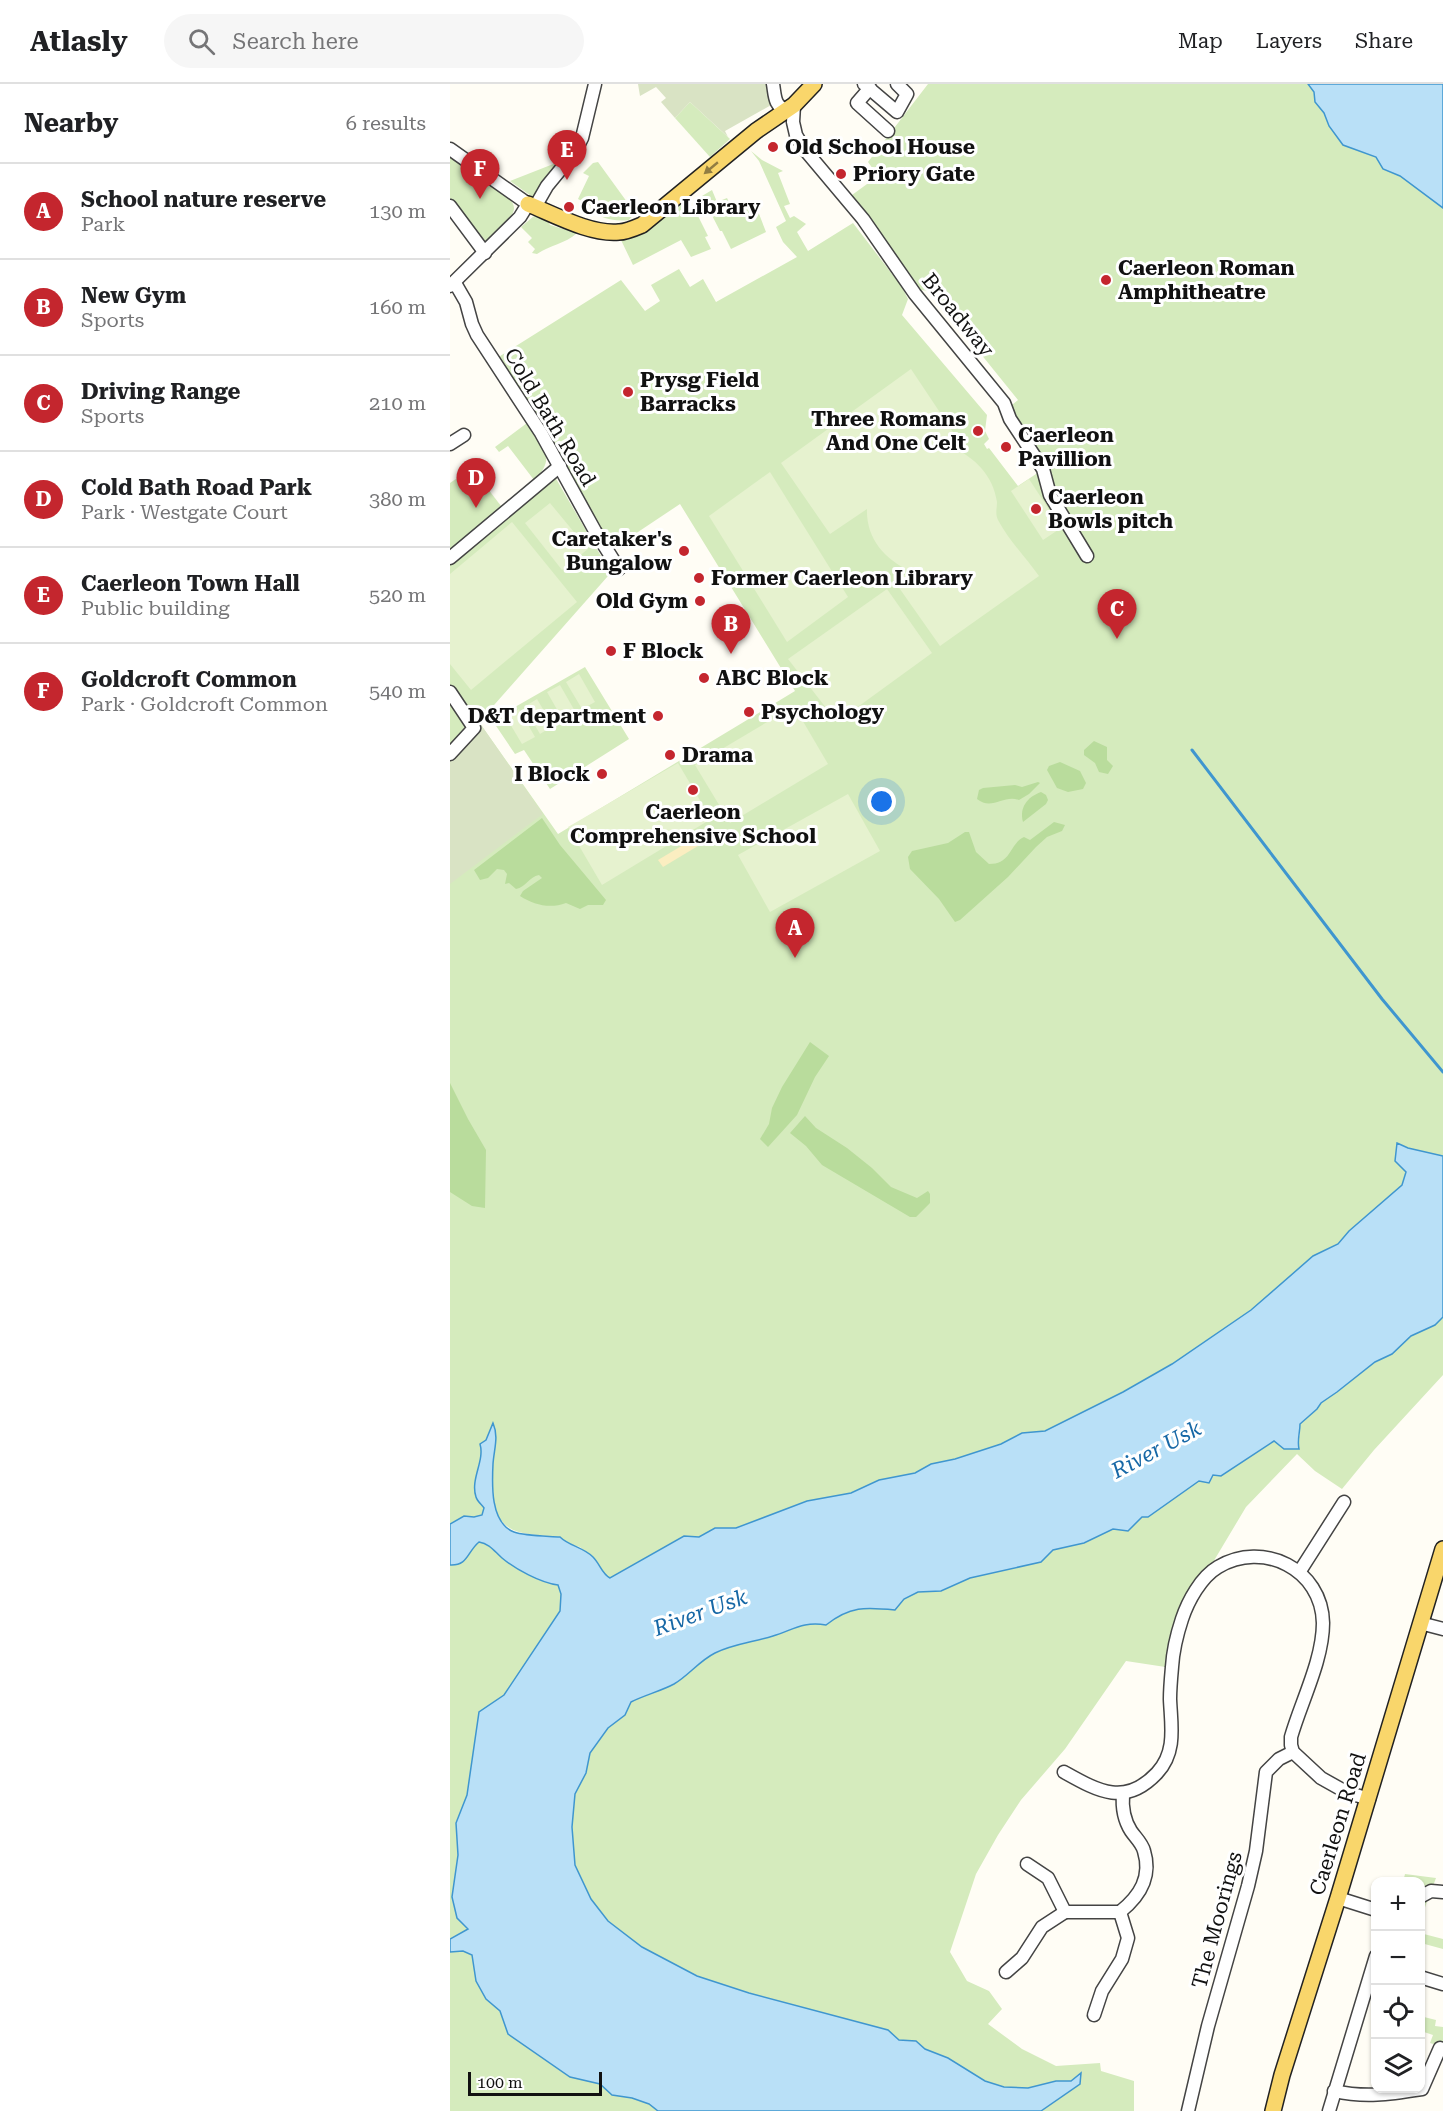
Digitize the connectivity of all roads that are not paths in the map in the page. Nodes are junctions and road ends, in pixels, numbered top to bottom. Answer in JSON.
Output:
{"nodes":[{"id":1,"x":595,"y":84,"type":"edge"},
{"id":2,"x":773,"y":84,"type":"edge"},
{"id":3,"x":814,"y":84,"type":"edge"},
{"id":4,"x":897,"y":84,"type":"edge"},
{"id":5,"x":867,"y":86,"type":"edge"},
{"id":6,"x":790,"y":107,"type":"junction"},
{"id":7,"x":770,"y":121,"type":"junction"},
{"id":8,"x":888,"y":131,"type":"dead end"},
{"id":9,"x":796,"y":135,"type":"junction"},
{"id":10,"x":450,"y":149,"type":"edge"},
{"id":11,"x":531,"y":205,"type":"junction"},
{"id":12,"x":450,"y":206,"type":"edge"},
{"id":13,"x":485,"y":253,"type":"junction"},
{"id":14,"x":452,"y":284,"type":"edge"},
{"id":15,"x":464,"y":435,"type":"dead end"},
{"id":16,"x":450,"y":444,"type":"edge"},
{"id":17,"x":560,"y":466,"type":"junction"},
{"id":18,"x":1087,"y":556,"type":"dead end"},
{"id":19,"x":450,"y":558,"type":"edge"},
{"id":20,"x":618,"y":569,"type":"dead end"},
{"id":21,"x":450,"y":692,"type":"edge"},
{"id":22,"x":450,"y":754,"type":"edge"},
{"id":23,"x":1344,"y":1502,"type":"dead end"},
{"id":24,"x":1443,"y":1549,"type":"edge"},
{"id":25,"x":1300,"y":1571,"type":"junction"},
{"id":26,"x":1420,"y":1623,"type":"junction"},
{"id":27,"x":1443,"y":1629,"type":"edge"},
{"id":28,"x":1293,"y":1752,"type":"junction"},
{"id":29,"x":1064,"y":1772,"type":"dead end"},
{"id":30,"x":1123,"y":1794,"type":"junction"},
{"id":31,"x":1369,"y":1798,"type":"junction"},
{"id":32,"x":1028,"y":1864,"type":"dead end"},
{"id":33,"x":1443,"y":1892,"type":"edge"},
{"id":34,"x":1425,"y":1894,"type":"edge"},
{"id":35,"x":1338,"y":1898,"type":"junction"},
{"id":36,"x":1371,"y":1908,"type":"edge"},
{"id":37,"x":1065,"y":1912,"type":"junction"},
{"id":38,"x":1120,"y":1912,"type":"junction"},
{"id":39,"x":1006,"y":1971,"type":"dead end"},
{"id":40,"x":1371,"y":1974,"type":"edge"},
{"id":41,"x":1425,"y":1979,"type":"edge"},
{"id":42,"x":1443,"y":1984,"type":"edge"},
{"id":43,"x":1094,"y":2015,"type":"dead end"},
{"id":44,"x":1440,"y":2048,"type":"dead end"},
{"id":45,"x":1334,"y":2091,"type":"junction"},
{"id":46,"x":1188,"y":2111,"type":"edge"},
{"id":47,"x":1273,"y":2111,"type":"edge"},
{"id":48,"x":1329,"y":2111,"type":"edge"}],
"edges":[{"from":1,"to":11,"type":"street"},
{"from":2,"to":6,"type":"street"},
{"from":3,"to":6,"type":"main road"},
{"from":4,"to":5,"type":"street"},
{"from":5,"to":8,"type":"street"},
{"from":6,"to":7,"type":"main road"},
{"from":6,"to":9,"type":"street"},
{"from":7,"to":9,"type":"street"},
{"from":7,"to":11,"type":"main road","one_way":true},
{"from":9,"to":18,"type":"street","name":"Broadway"},
{"from":10,"to":11,"type":"street"},
{"from":11,"to":13,"type":"street"},
{"from":12,"to":13,"type":"street"},
{"from":13,"to":14,"type":"street"},
{"from":14,"to":17,"type":"street","name":"Cold Bath Road"},
{"from":15,"to":16,"type":"street"},
{"from":17,"to":19,"type":"street"},
{"from":17,"to":20,"type":"street","name":"Cold Bath Road"},
{"from":21,"to":22,"type":"street"},
{"from":23,"to":25,"type":"street"},
{"from":24,"to":26,"type":"main road","name":"Caerleon Road"},
{"from":25,"to":28,"type":"street"},
{"from":25,"to":30,"type":"street"},
{"from":26,"to":27,"type":"street"},
{"from":26,"to":31,"type":"main road","name":"Caerleon Road"},
{"from":28,"to":31,"type":"street"},
{"from":28,"to":46,"type":"street","name":"The Moorings"},
{"from":29,"to":30,"type":"street"},
{"from":30,"to":38,"type":"street"},
{"from":31,"to":35,"type":"main road","name":"Caerleon Road"},
{"from":32,"to":37,"type":"street"},
{"from":33,"to":34,"type":"street"},
{"from":35,"to":36,"type":"street"},
{"from":35,"to":47,"type":"main road","name":"Caerleon Road"},
{"from":37,"to":38,"type":"street"},
{"from":37,"to":39,"type":"street"},
{"from":38,"to":43,"type":"street"},
{"from":40,"to":45,"type":"street"},
{"from":41,"to":42,"type":"street"},
{"from":44,"to":45,"type":"street"},
{"from":45,"to":48,"type":"street"}]}
